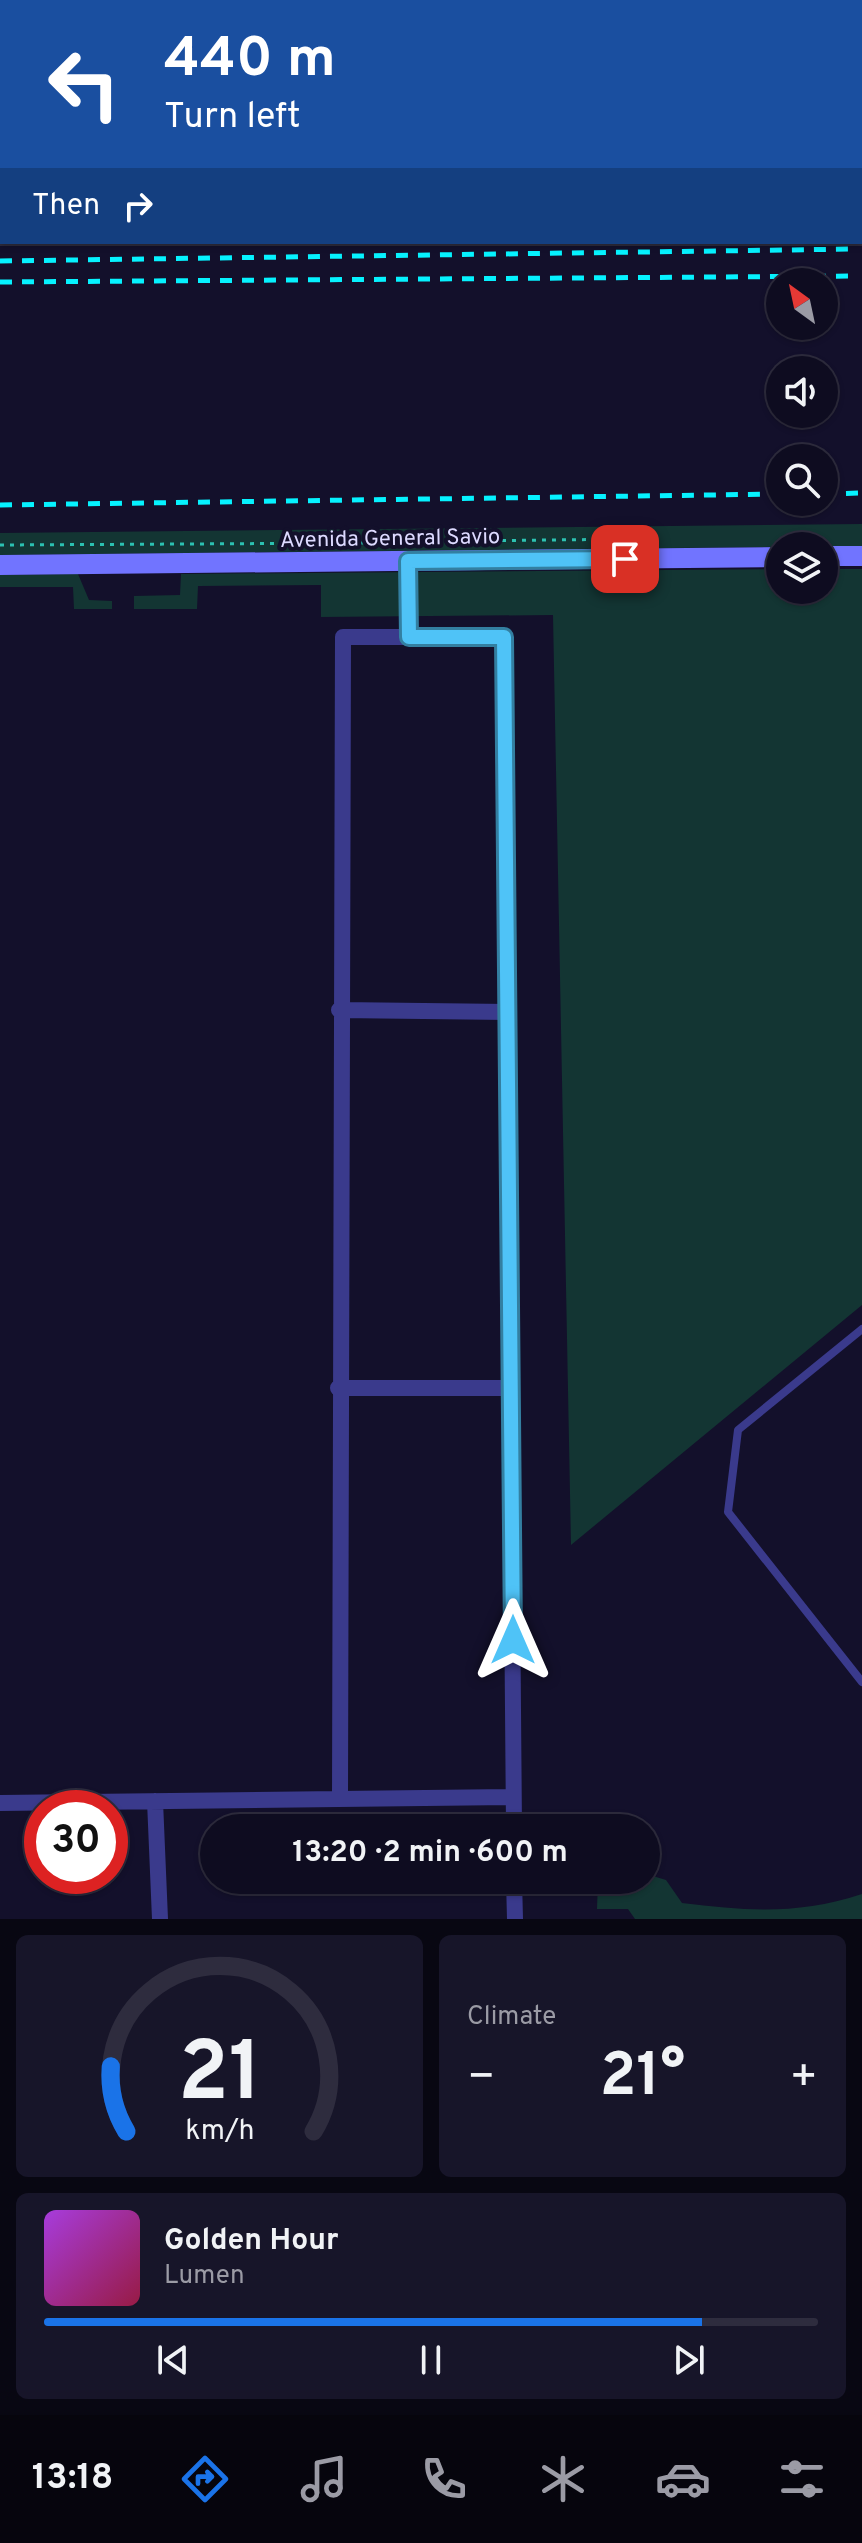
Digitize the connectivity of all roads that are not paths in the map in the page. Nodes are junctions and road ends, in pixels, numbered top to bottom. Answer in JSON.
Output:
{"nodes":[{"id":1,"x":838,"y":556,"type":"edge"},
{"id":2,"x":862,"y":556,"type":"edge"},
{"id":3,"x":766,"y":557,"type":"edge"},
{"id":4,"x":408,"y":561,"type":"junction"},
{"id":5,"x":0,"y":565,"type":"edge"},
{"id":6,"x":409,"y":637,"type":"junction"},
{"id":7,"x":339,"y":1010,"type":"junction"},
{"id":8,"x":508,"y":1012,"type":"junction"},
{"id":9,"x":862,"y":1329,"type":"edge"},
{"id":10,"x":338,"y":1388,"type":"junction"},
{"id":11,"x":512,"y":1388,"type":"junction"},
{"id":12,"x":862,"y":1682,"type":"edge"},
{"id":13,"x":513,"y":1797,"type":"junction"},
{"id":14,"x":340,"y":1798,"type":"junction"},
{"id":15,"x":155,"y":1801,"type":"junction"},
{"id":16,"x":0,"y":1803,"type":"edge"},
{"id":17,"x":514,"y":1814,"type":"edge"},
{"id":18,"x":514,"y":1894,"type":"edge"},
{"id":19,"x":160,"y":1919,"type":"edge"},
{"id":20,"x":515,"y":1919,"type":"edge"}],
"edges":[{"from":1,"to":2,"type":"main road"},
{"from":3,"to":4,"type":"main road","name":"Avenida General Savio"},
{"from":4,"to":5,"type":"main road","name":"Avenida General Savio"},
{"from":4,"to":6,"type":"lane"},
{"from":6,"to":7,"type":"street"},
{"from":6,"to":8,"type":"street"},
{"from":7,"to":8,"type":"street"},
{"from":7,"to":10,"type":"street"},
{"from":8,"to":11,"type":"street"},
{"from":9,"to":12,"type":"lane"},
{"from":10,"to":11,"type":"street"},
{"from":10,"to":14,"type":"street"},
{"from":11,"to":13,"type":"street"},
{"from":13,"to":14,"type":"street"},
{"from":13,"to":17,"type":"street"},
{"from":14,"to":15,"type":"street"},
{"from":15,"to":16,"type":"street"},
{"from":15,"to":19,"type":"street"},
{"from":18,"to":20,"type":"street"}]}
